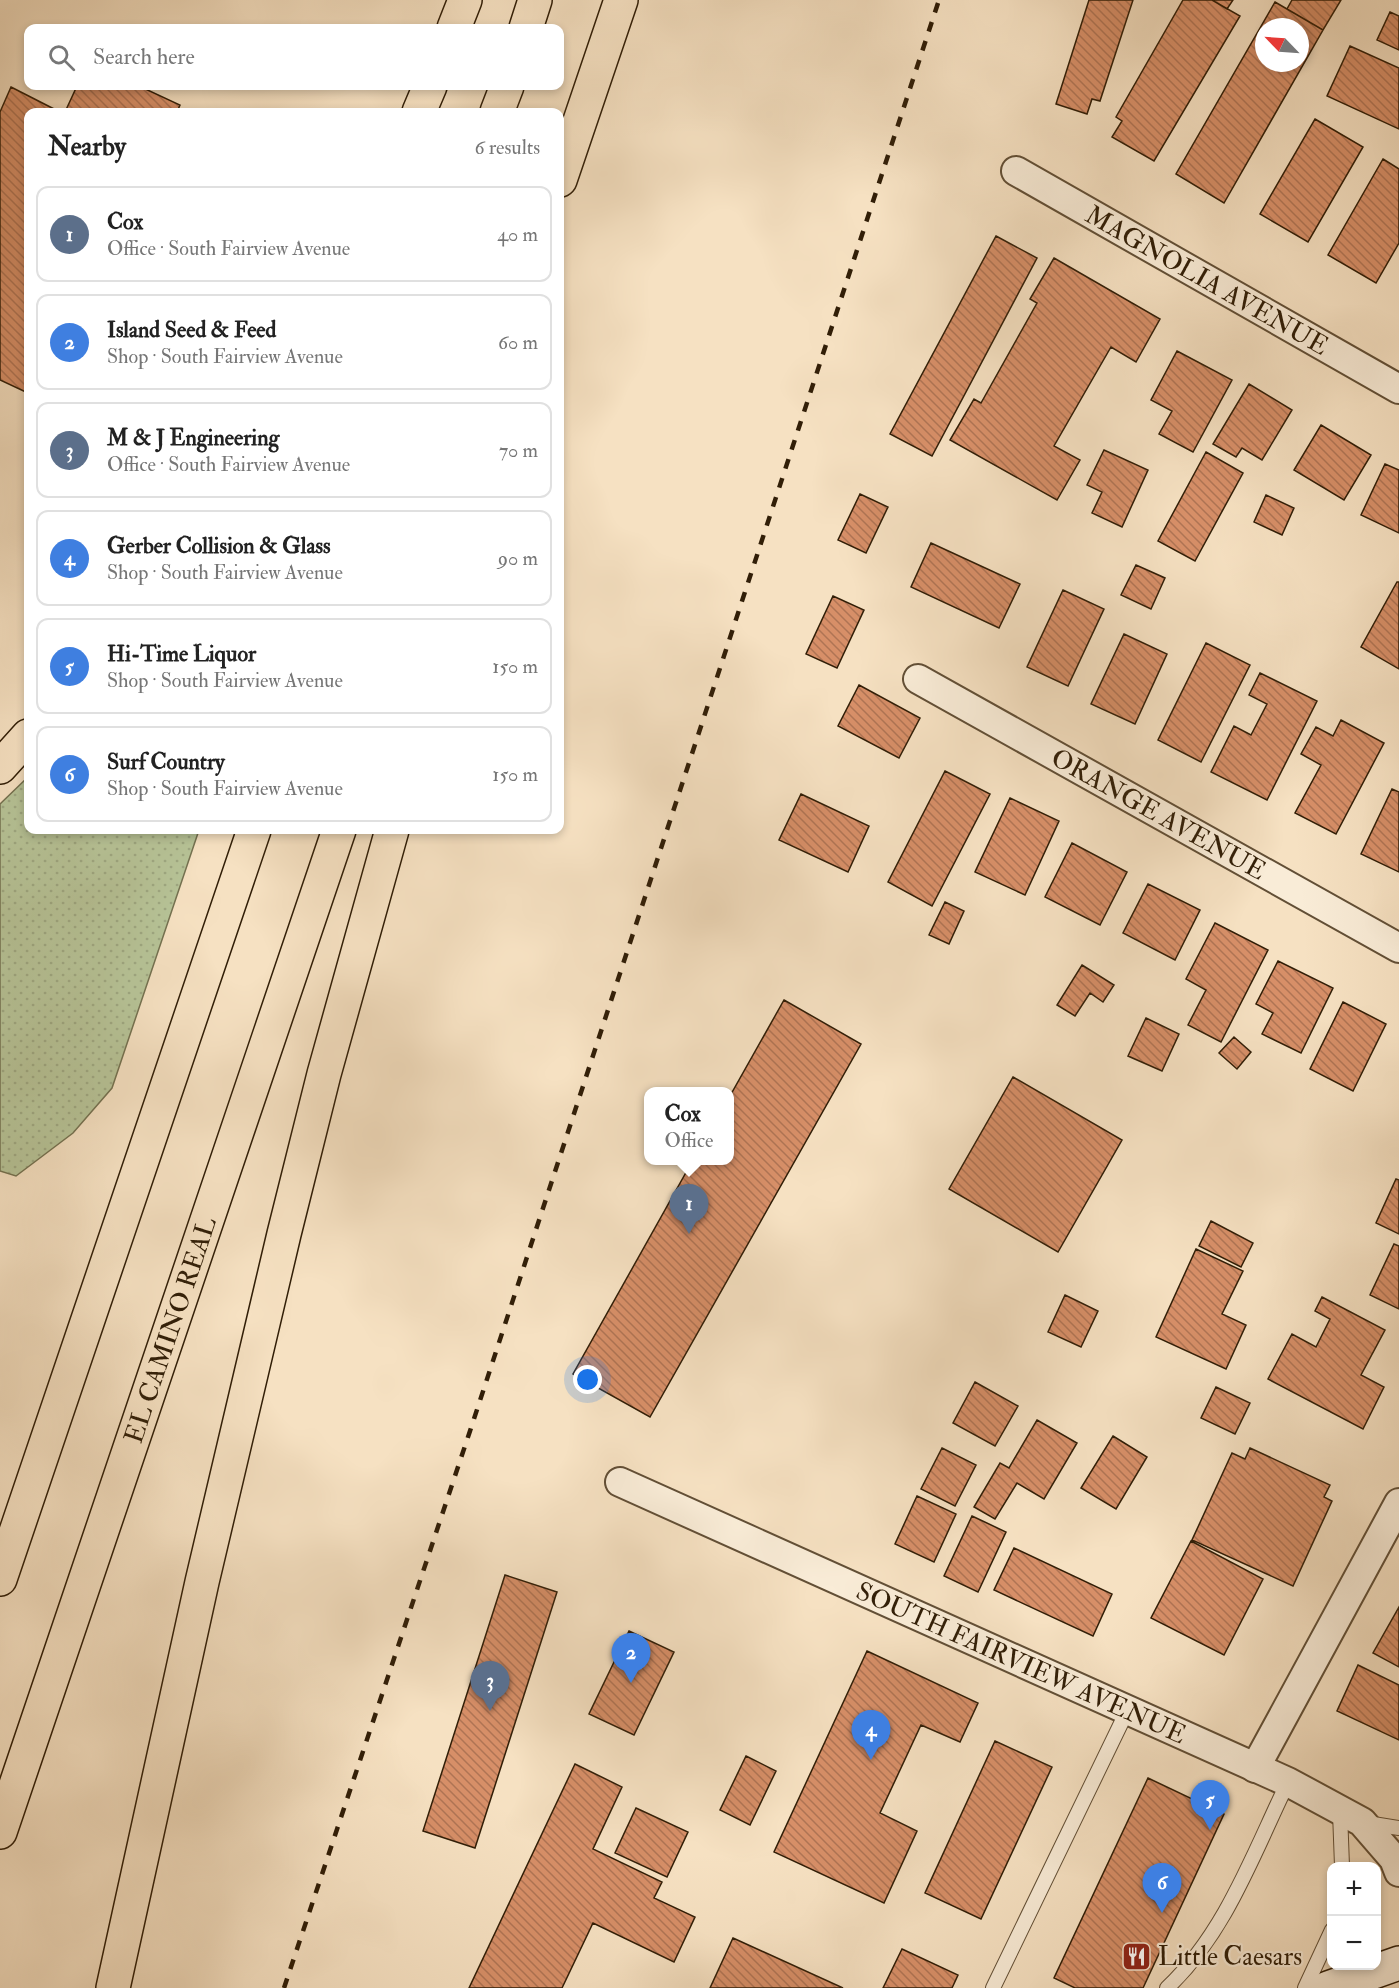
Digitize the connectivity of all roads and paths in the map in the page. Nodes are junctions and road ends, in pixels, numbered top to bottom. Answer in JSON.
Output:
{"nodes":[{"id":1,"x":465,"y":0,"type":"edge"},
{"id":2,"x":535,"y":0,"type":"edge"},
{"id":3,"x":621,"y":0,"type":"edge"},
{"id":4,"x":456,"y":24,"type":"edge"},
{"id":5,"x":527,"y":24,"type":"edge"},
{"id":6,"x":428,"y":90,"type":"edge"},
{"id":7,"x":505,"y":90,"type":"edge"},
{"id":8,"x":421,"y":108,"type":"edge"},
{"id":9,"x":499,"y":108,"type":"edge"},
{"id":10,"x":564,"y":168,"type":"edge"},
{"id":11,"x":1016,"y":171,"type":"dead end"},
{"id":12,"x":1399,"y":389,"type":"edge"},
{"id":13,"x":918,"y":679,"type":"dead end"},
{"id":14,"x":24,"y":726,"type":"edge"},
{"id":15,"x":24,"y":740,"type":"edge"},
{"id":16,"x":0,"y":747,"type":"edge"},
{"id":17,"x":0,"y":767,"type":"edge"},
{"id":18,"x":253,"y":834,"type":"edge"},
{"id":19,"x":338,"y":834,"type":"edge"},
{"id":20,"x":391,"y":834,"type":"edge"},
{"id":21,"x":1399,"y":948,"type":"edge"},
{"id":22,"x":620,"y":1482,"type":"dead end"},
{"id":23,"x":1399,"y":1503,"type":"edge"},
{"id":24,"x":0,"y":1579,"type":"edge"},
{"id":25,"x":1128,"y":1709,"type":"junction"},
{"id":26,"x":1255,"y":1768,"type":"junction"},
{"id":27,"x":1288,"y":1782,"type":"junction"},
{"id":28,"x":1351,"y":1817,"type":"junction"},
{"id":29,"x":1399,"y":1828,"type":"edge"},
{"id":30,"x":0,"y":1832,"type":"edge"},
{"id":31,"x":1343,"y":1862,"type":"edge"},
{"id":32,"x":1399,"y":1872,"type":"edge"},
{"id":33,"x":1327,"y":1941,"type":"edge"},
{"id":34,"x":1399,"y":1963,"type":"edge"},
{"id":35,"x":112,"y":1988,"type":"edge"},
{"id":36,"x":993,"y":1988,"type":"edge"},
{"id":37,"x":1167,"y":1988,"type":"edge"},
{"id":38,"x":1305,"y":1988,"type":"edge"},
{"id":39,"x":1328,"y":1988,"type":"edge"}],
"edges":[{"from":1,"to":4,"type":"highway"},
{"from":2,"to":5,"type":"highway"},
{"from":3,"to":10,"type":"highway"},
{"from":6,"to":8,"type":"highway"},
{"from":7,"to":9,"type":"highway"},
{"from":11,"to":12,"type":"street","name":"MAGNOLIA AVENUE"},
{"from":13,"to":21,"type":"street","name":"ORANGE AVENUE"},
{"from":14,"to":16,"type":"highway"},
{"from":15,"to":17,"type":"highway"},
{"from":18,"to":24,"type":"highway"},
{"from":19,"to":30,"type":"highway","name":"EL CAMINO REAL"},
{"from":20,"to":35,"type":"highway"},
{"from":22,"to":25,"type":"street","name":"SOUTH FAIRVIEW AVENUE"},
{"from":23,"to":26,"type":"street"},
{"from":25,"to":26,"type":"street","name":"SOUTH FAIRVIEW AVENUE"},
{"from":25,"to":36,"type":"lane"},
{"from":26,"to":27,"type":"street","name":"SOUTH FAIRVIEW AVENUE"},
{"from":27,"to":28,"type":"street","name":"SOUTH FAIRVIEW AVENUE"},
{"from":27,"to":37,"type":"lane"},
{"from":28,"to":29,"type":"lane"},
{"from":28,"to":31,"type":"lane"},
{"from":28,"to":32,"type":"street","name":"SOUTH FAIRVIEW AVENUE"},
{"from":33,"to":38,"type":"lane"},
{"from":34,"to":39,"type":"main road"}]}
